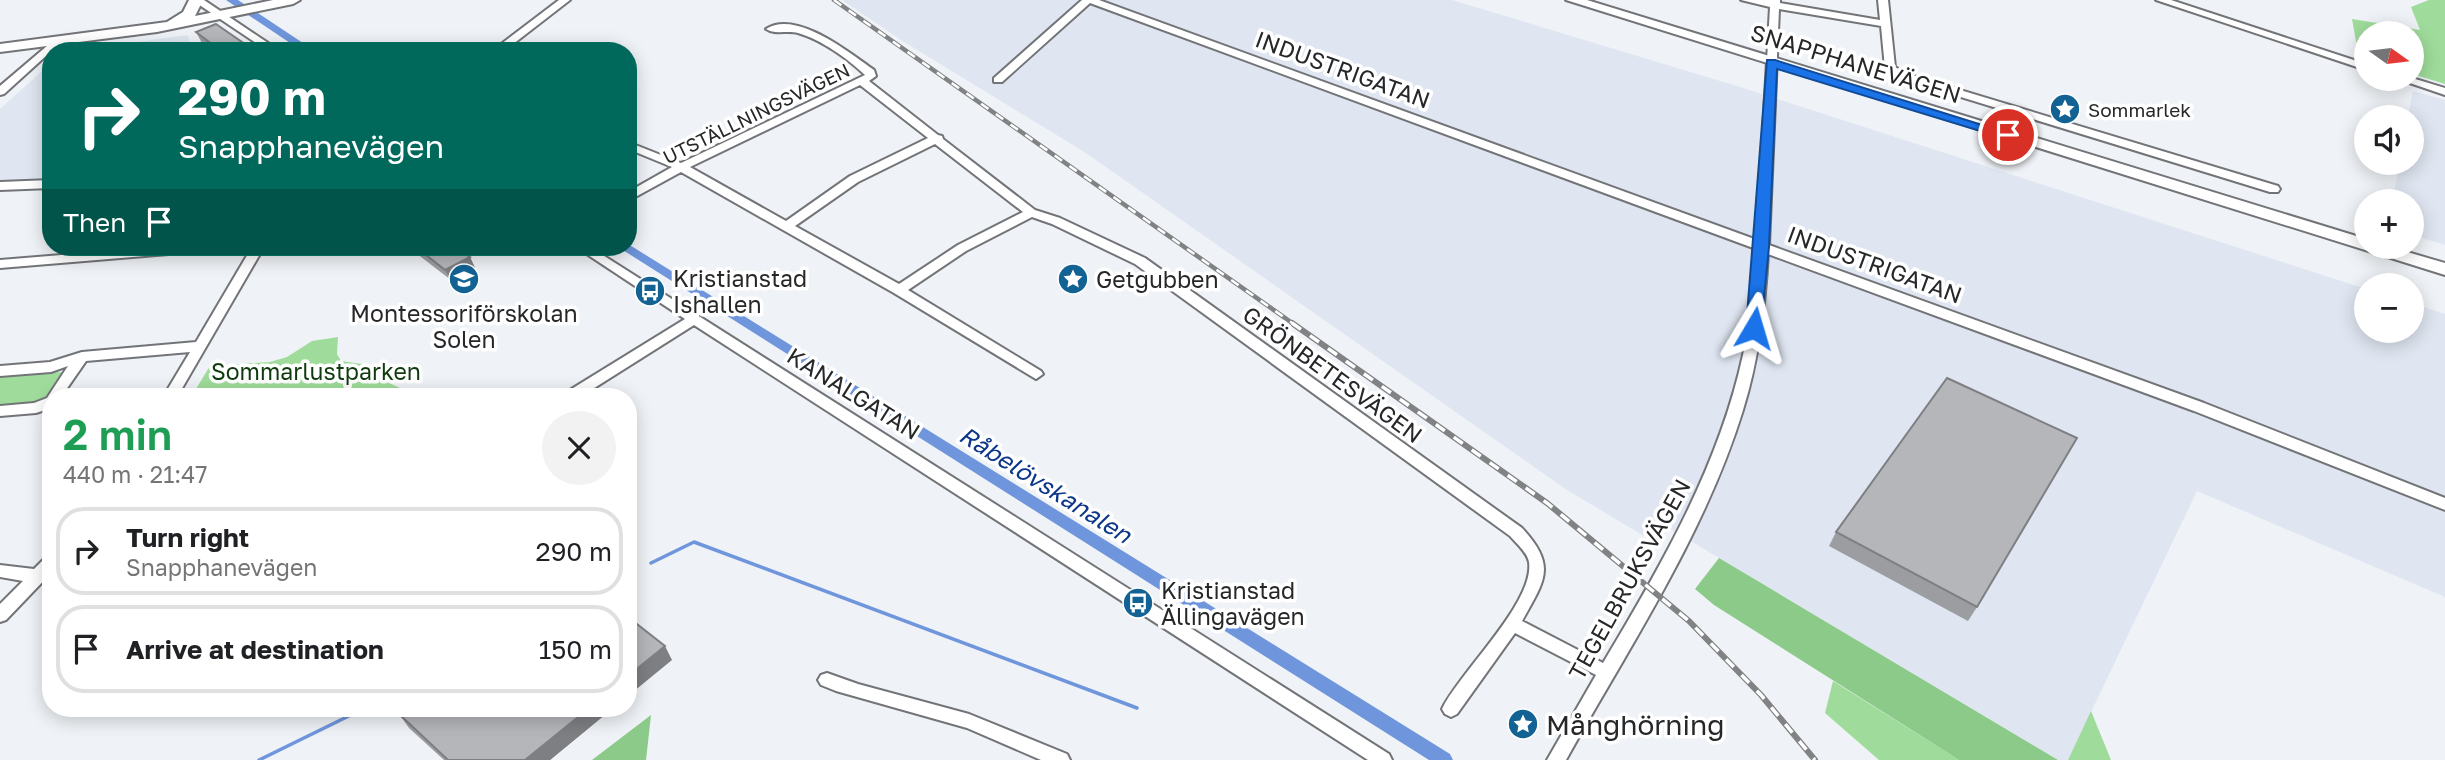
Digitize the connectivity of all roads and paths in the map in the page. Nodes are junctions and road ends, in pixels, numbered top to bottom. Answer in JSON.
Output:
{"nodes":[{"id":1,"x":197,"y":0,"type":"edge"},
{"id":2,"x":293,"y":0,"type":"edge"},
{"id":3,"x":565,"y":0,"type":"edge"},
{"id":4,"x":1089,"y":0,"type":"edge"},
{"id":5,"x":1573,"y":0,"type":"edge"},
{"id":6,"x":1746,"y":0,"type":"edge"},
{"id":7,"x":1883,"y":0,"type":"edge"},
{"id":8,"x":2161,"y":0,"type":"edge"},
{"id":9,"x":1775,"y":2,"type":"edge"},
{"id":10,"x":223,"y":16,"type":"junction"},
{"id":11,"x":1885,"y":24,"type":"junction"},
{"id":12,"x":157,"y":28,"type":"junction"},
{"id":13,"x":771,"y":29,"type":"dead end"},
{"id":14,"x":61,"y":42,"type":"edge"},
{"id":15,"x":262,"y":42,"type":"edge"},
{"id":16,"x":509,"y":42,"type":"edge"},
{"id":17,"x":42,"y":44,"type":"edge"},
{"id":18,"x":0,"y":48,"type":"edge"},
{"id":19,"x":42,"y":54,"type":"edge"},
{"id":20,"x":1771,"y":63,"type":"junction"},
{"id":21,"x":2354,"y":63,"type":"edge"},
{"id":22,"x":998,"y":80,"type":"dead end"},
{"id":23,"x":863,"y":82,"type":"junction"},
{"id":24,"x":2424,"y":86,"type":"edge"},
{"id":25,"x":0,"y":92,"type":"edge"},
{"id":26,"x":2445,"y":92,"type":"edge"},
{"id":27,"x":937,"y":138,"type":"junction"},
{"id":28,"x":637,"y":149,"type":"edge"},
{"id":29,"x":681,"y":167,"type":"junction"},
{"id":30,"x":42,"y":184,"type":"edge"},
{"id":31,"x":0,"y":186,"type":"edge"},
{"id":32,"x":2274,"y":190,"type":"dead end"},
{"id":33,"x":637,"y":192,"type":"edge"},
{"id":34,"x":1031,"y":212,"type":"junction"},
{"id":35,"x":786,"y":227,"type":"junction"},
{"id":36,"x":2354,"y":241,"type":"edge"},
{"id":37,"x":1762,"y":247,"type":"junction"},
{"id":38,"x":96,"y":256,"type":"edge"},
{"id":39,"x":253,"y":256,"type":"edge"},
{"id":40,"x":596,"y":256,"type":"edge"},
{"id":41,"x":2412,"y":259,"type":"edge"},
{"id":42,"x":0,"y":264,"type":"edge"},
{"id":43,"x":2445,"y":269,"type":"edge"},
{"id":44,"x":898,"y":290,"type":"junction"},
{"id":45,"x":693,"y":320,"type":"junction"},
{"id":46,"x":200,"y":346,"type":"junction"},
{"id":47,"x":82,"y":357,"type":"junction"},
{"id":48,"x":0,"y":370,"type":"edge"},
{"id":49,"x":1036,"y":374,"type":"dead end"},
{"id":50,"x":60,"y":388,"type":"edge"},
{"id":51,"x":175,"y":388,"type":"edge"},
{"id":52,"x":584,"y":388,"type":"edge"},
{"id":53,"x":42,"y":406,"type":"edge"},
{"id":54,"x":0,"y":411,"type":"edge"},
{"id":55,"x":2445,"y":504,"type":"edge"},
{"id":56,"x":0,"y":571,"type":"edge"},
{"id":57,"x":42,"y":571,"type":"edge"},
{"id":58,"x":37,"y":576,"type":"junction"},
{"id":59,"x":0,"y":615,"type":"edge"},
{"id":60,"x":1512,"y":624,"type":"junction"},
{"id":61,"x":1605,"y":672,"type":"junction"},
{"id":62,"x":827,"y":680,"type":"dead end"},
{"id":63,"x":1451,"y":709,"type":"dead end"},
{"id":64,"x":1061,"y":760,"type":"edge"},
{"id":65,"x":1383,"y":760,"type":"edge"},
{"id":66,"x":1556,"y":760,"type":"edge"}],
"edges":[{"from":1,"to":10,"type":"street"},
{"from":1,"to":12,"type":"main road"},
{"from":2,"to":10,"type":"main road"},
{"from":3,"to":16,"type":"street"},
{"from":4,"to":22,"type":"street"},
{"from":4,"to":37,"type":"street","name":"INDUSTRIGATAN"},
{"from":5,"to":20,"type":"main road","name":"SNAPPHANEVÄGEN"},
{"from":6,"to":9,"type":"street"},
{"from":7,"to":11,"type":"street"},
{"from":8,"to":21,"type":"street"},
{"from":9,"to":11,"type":"street"},
{"from":9,"to":20,"type":"street","name":"TEGELBRUKSVÄGEN"},
{"from":10,"to":12,"type":"main road"},
{"from":10,"to":15,"type":"street"},
{"from":11,"to":32,"type":"street"},
{"from":12,"to":14,"type":"main road"},
{"from":13,"to":23,"type":"street","name":"UTSTÄLLNINGSVÄGEN"},
{"from":17,"to":18,"type":"main road"},
{"from":19,"to":25,"type":"street"},
{"from":20,"to":36,"type":"main road","name":"SNAPPHANEVÄGEN"},
{"from":20,"to":37,"type":"street","name":"TEGELBRUKSVÄGEN"},
{"from":23,"to":27,"type":"street","name":"GRÖNBETESVÄGEN"},
{"from":23,"to":29,"type":"street","name":"UTSTÄLLNINGSVÄGEN"},
{"from":24,"to":26,"type":"street"},
{"from":27,"to":34,"type":"street","name":"GRÖNBETESVÄGEN"},
{"from":27,"to":35,"type":"street"},
{"from":28,"to":29,"type":"street"},
{"from":29,"to":33,"type":"street","name":"UTSTÄLLNINGSVÄGEN"},
{"from":29,"to":35,"type":"street"},
{"from":30,"to":31,"type":"street"},
{"from":34,"to":44,"type":"street"},
{"from":34,"to":60,"type":"street","name":"GRÖNBETESVÄGEN"},
{"from":35,"to":44,"type":"street"},
{"from":37,"to":55,"type":"street","name":"INDUSTRIGATAN"},
{"from":37,"to":61,"type":"street","name":"TEGELBRUKSVÄGEN"},
{"from":38,"to":42,"type":"street"},
{"from":39,"to":46,"type":"street"},
{"from":40,"to":45,"type":"street","name":"KANALGATAN"},
{"from":41,"to":43,"type":"main road"},
{"from":44,"to":49,"type":"street"},
{"from":45,"to":52,"type":"street"},
{"from":45,"to":65,"type":"street","name":"KANALGATAN"},
{"from":46,"to":47,"type":"street"},
{"from":46,"to":51,"type":"street"},
{"from":47,"to":48,"type":"street"},
{"from":47,"to":50,"type":"street"},
{"from":53,"to":54,"type":"street"},
{"from":56,"to":58,"type":"street"},
{"from":57,"to":58,"type":"street"},
{"from":58,"to":59,"type":"street"},
{"from":60,"to":61,"type":"street"},
{"from":60,"to":63,"type":"street","name":"GRÖNBETESVÄGEN"},
{"from":61,"to":66,"type":"street","name":"TEGELBRUKSVÄGEN"},
{"from":62,"to":64,"type":"street"}]}
